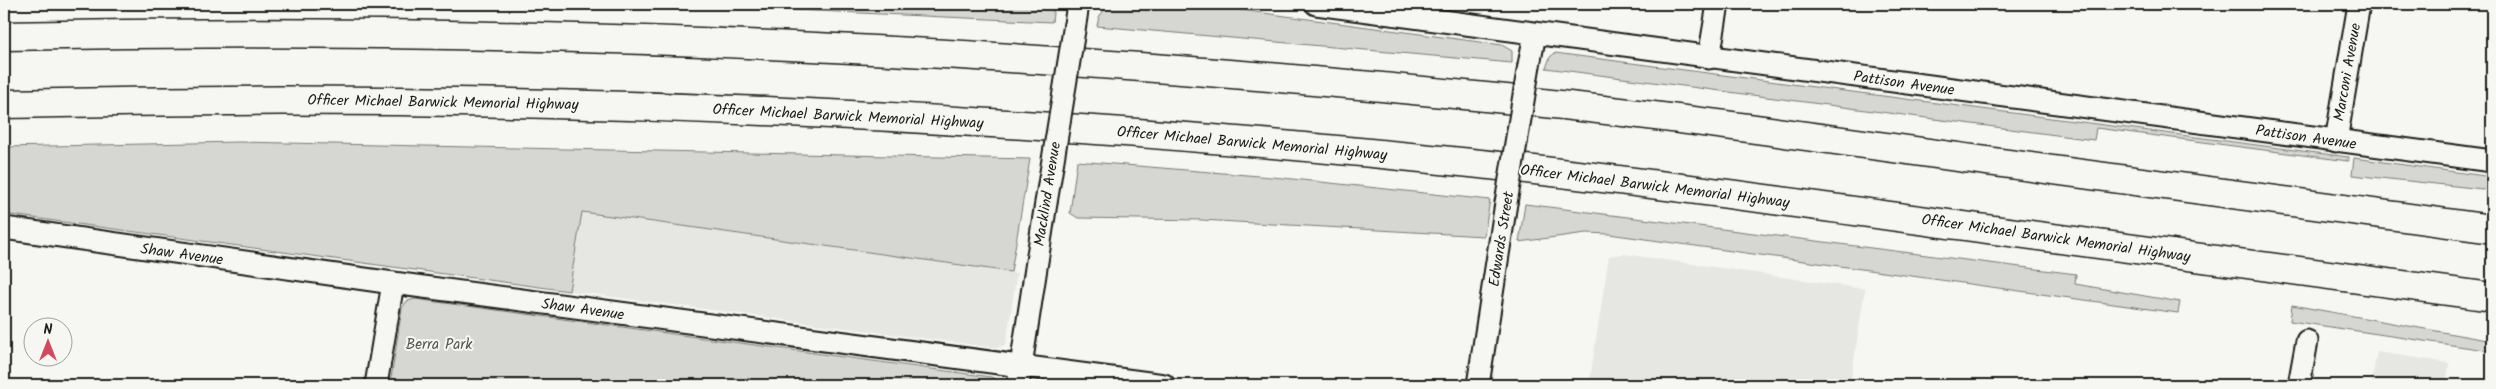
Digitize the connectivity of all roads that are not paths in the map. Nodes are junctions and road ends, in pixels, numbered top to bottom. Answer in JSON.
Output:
{"nodes":[{"id":1,"x":1316,"y":4,"type":"edge"},
{"id":2,"x":1718,"y":4,"type":"edge"},
{"id":3,"x":2359,"y":4,"type":"edge"},
{"id":4,"x":1076,"y":14,"type":"edge"},
{"id":5,"x":1535,"y":34,"type":"junction"},
{"id":6,"x":4,"y":36,"type":"edge"},
{"id":7,"x":1709,"y":58,"type":"junction"},
{"id":8,"x":4,"y":104,"type":"edge"},
{"id":9,"x":2336,"y":141,"type":"junction"},
{"id":10,"x":2492,"y":161,"type":"edge"},
{"id":11,"x":4,"y":228,"type":"edge"},
{"id":12,"x":2492,"y":229,"type":"edge"},
{"id":13,"x":393,"y":283,"type":"junction"},
{"id":14,"x":2492,"y":297,"type":"edge"},
{"id":15,"x":2307,"y":341,"type":"dead end"},
{"id":16,"x":1019,"y":376,"type":"edge"},
{"id":17,"x":376,"y":385,"type":"edge"},
{"id":18,"x":1164,"y":385,"type":"edge"},
{"id":19,"x":1478,"y":385,"type":"edge"},
{"id":20,"x":2299,"y":385,"type":"edge"}],
"edges":[{"from":1,"to":5,"type":"street","name":"Pattison Avenue"},
{"from":2,"to":7,"type":"street"},
{"from":3,"to":9,"type":"street","name":"Marconi Avenue"},
{"from":4,"to":16,"type":"street","name":"Macklind Avenue","bridge":true},
{"from":5,"to":7,"type":"street","name":"Pattison Avenue"},
{"from":5,"to":19,"type":"street","name":"Edwards Street","bridge":true},
{"from":6,"to":12,"type":"highway"},
{"from":7,"to":9,"type":"street","name":"Pattison Avenue"},
{"from":8,"to":14,"type":"highway","name":"Officer Michael Barwick Memorial Highway"},
{"from":9,"to":10,"type":"street","name":"Pattison Avenue"},
{"from":11,"to":13,"type":"street","name":"Shaw Avenue"},
{"from":13,"to":16,"type":"street","name":"Shaw Avenue"},
{"from":13,"to":17,"type":"street"},
{"from":15,"to":20,"type":"street"},
{"from":16,"to":18,"type":"street","name":"Shaw Avenue"}]}
